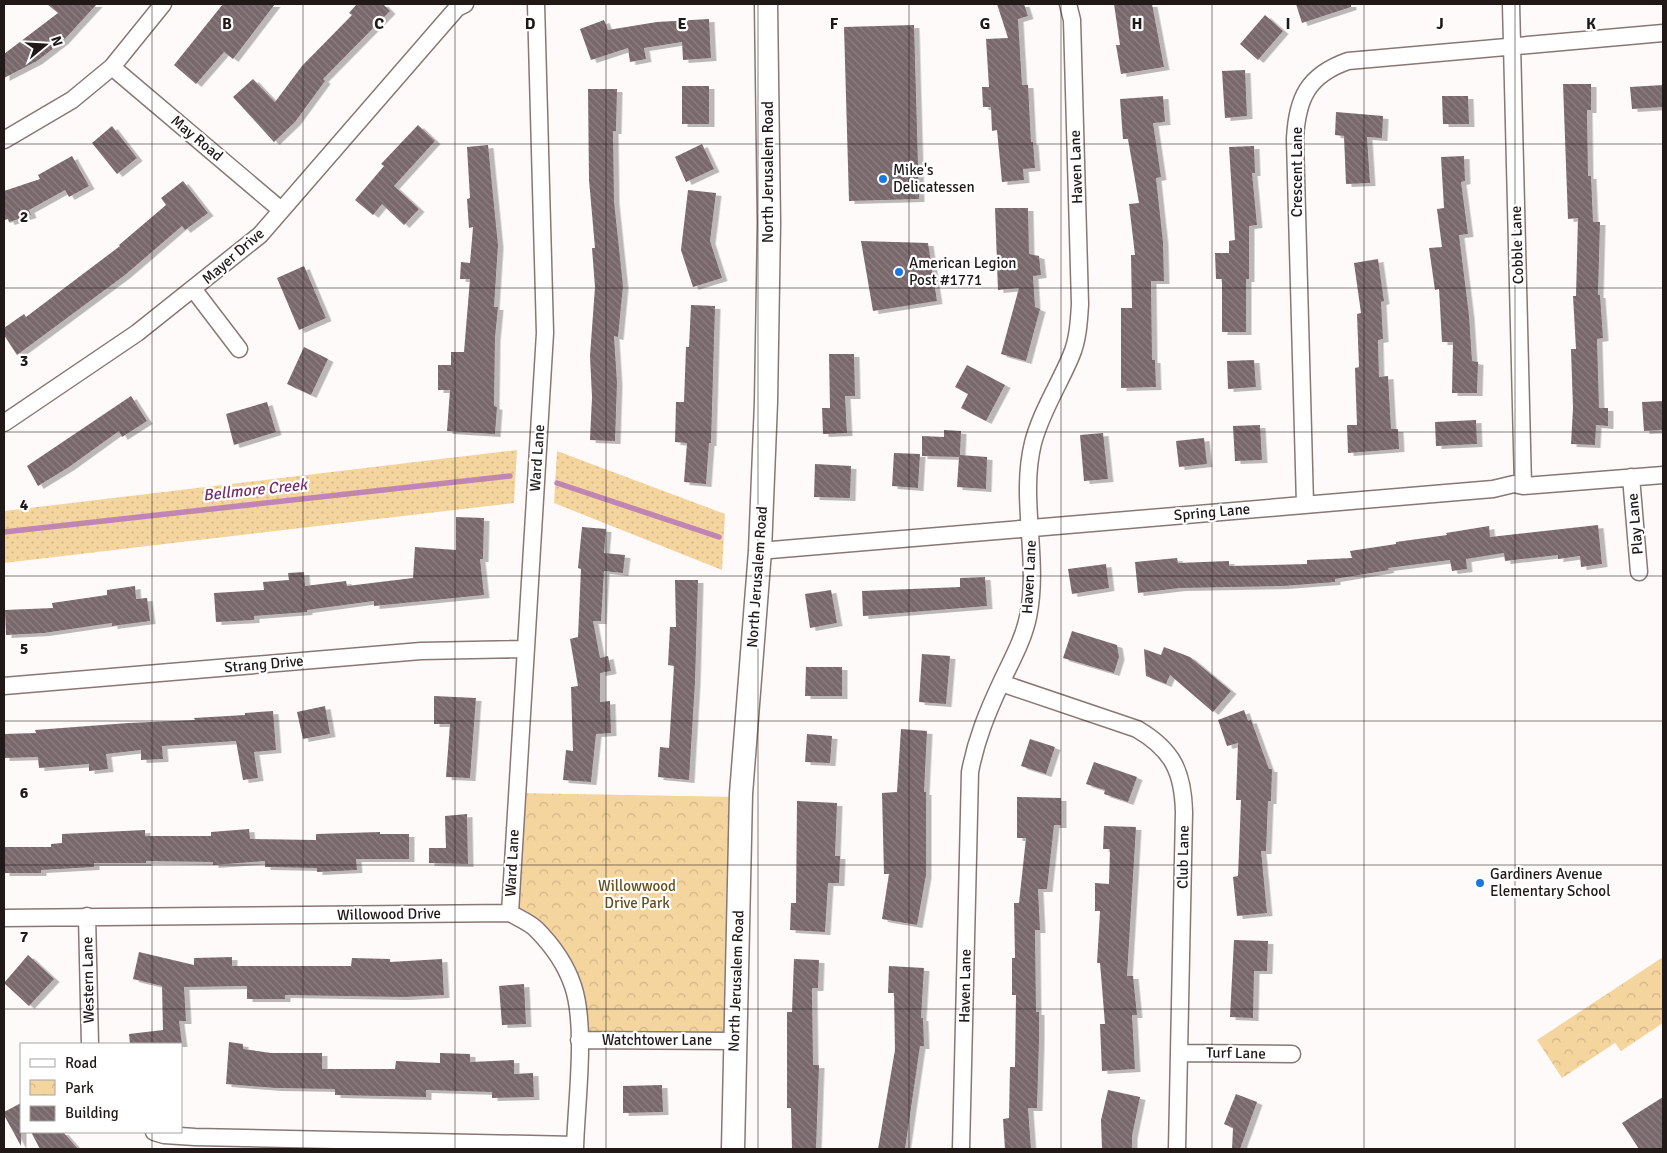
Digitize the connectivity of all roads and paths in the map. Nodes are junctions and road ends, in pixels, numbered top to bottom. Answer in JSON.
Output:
{"nodes":[{"id":1,"x":163,"y":4,"type":"edge"},
{"id":2,"x":465,"y":4,"type":"edge"},
{"id":3,"x":536,"y":4,"type":"edge"},
{"id":4,"x":766,"y":4,"type":"edge"},
{"id":5,"x":1068,"y":4,"type":"edge"},
{"id":6,"x":1511,"y":4,"type":"edge"},
{"id":7,"x":1663,"y":34,"type":"edge"},
{"id":8,"x":1512,"y":46,"type":"junction"},
{"id":9,"x":112,"y":67,"type":"junction"},
{"id":10,"x":4,"y":140,"type":"edge"},
{"id":11,"x":281,"y":210,"type":"junction"},
{"id":12,"x":194,"y":290,"type":"junction"},
{"id":13,"x":239,"y":349,"type":"dead end"},
{"id":14,"x":4,"y":423,"type":"edge"},
{"id":15,"x":1663,"y":475,"type":"edge"},
{"id":16,"x":1631,"y":477,"type":"junction"},
{"id":17,"x":1523,"y":486,"type":"junction"},
{"id":18,"x":1305,"y":504,"type":"junction"},
{"id":19,"x":1031,"y":527,"type":"junction"},
{"id":20,"x":760,"y":551,"type":"junction"},
{"id":21,"x":1639,"y":572,"type":"dead end"},
{"id":22,"x":524,"y":649,"type":"junction"},
{"id":23,"x":1001,"y":683,"type":"junction"},
{"id":24,"x":4,"y":686,"type":"edge"},
{"id":25,"x":510,"y":912,"type":"junction"},
{"id":26,"x":87,"y":916,"type":"junction"},
{"id":27,"x":4,"y":918,"type":"edge"},
{"id":28,"x":579,"y":1040,"type":"junction"},
{"id":29,"x":734,"y":1041,"type":"junction"},
{"id":30,"x":90,"y":1043,"type":"edge"},
{"id":31,"x":1179,"y":1052,"type":"junction"},
{"id":32,"x":1292,"y":1054,"type":"dead end"},
{"id":33,"x":157,"y":1133,"type":"edge"},
{"id":34,"x":575,"y":1147,"type":"edge"},
{"id":35,"x":733,"y":1149,"type":"edge"},
{"id":36,"x":961,"y":1149,"type":"edge"},
{"id":37,"x":1177,"y":1149,"type":"edge"}],
"edges":[{"from":1,"to":9,"type":"street"},
{"from":2,"to":11,"type":"street","name":"Mayer Drive"},
{"from":3,"to":22,"type":"street","name":"Ward Lane"},
{"from":4,"to":20,"type":"main road","name":"North Jerusalem Road"},
{"from":5,"to":19,"type":"street","name":"Haven Lane"},
{"from":6,"to":8,"type":"street","name":"Cobble Lane"},
{"from":7,"to":8,"type":"street","name":"Crescent Lane"},
{"from":8,"to":17,"type":"street","name":"Cobble Lane"},
{"from":8,"to":18,"type":"street","name":"Crescent Lane"},
{"from":9,"to":10,"type":"street"},
{"from":9,"to":11,"type":"street","name":"May Road"},
{"from":11,"to":12,"type":"street","name":"Mayer Drive"},
{"from":12,"to":13,"type":"street"},
{"from":12,"to":14,"type":"street","name":"Mayer Drive"},
{"from":15,"to":16,"type":"street","name":"Spring Lane"},
{"from":16,"to":17,"type":"street","name":"Spring Lane"},
{"from":16,"to":21,"type":"street","name":"Play Lane"},
{"from":17,"to":18,"type":"street","name":"Spring Lane"},
{"from":18,"to":19,"type":"street","name":"Spring Lane"},
{"from":19,"to":20,"type":"street","name":"Spring Lane"},
{"from":19,"to":23,"type":"street","name":"Haven Lane"},
{"from":20,"to":29,"type":"main road","name":"North Jerusalem Road"},
{"from":22,"to":24,"type":"street","name":"Strang Drive"},
{"from":22,"to":25,"type":"street","name":"Ward Lane"},
{"from":23,"to":31,"type":"street","name":"Club Lane"},
{"from":23,"to":36,"type":"street","name":"Haven Lane"},
{"from":25,"to":26,"type":"street","name":"Willowood Drive"},
{"from":25,"to":28,"type":"street"},
{"from":26,"to":27,"type":"street","name":"Willowood Drive"},
{"from":26,"to":30,"type":"street","name":"Western Lane"},
{"from":28,"to":29,"type":"street","name":"Watchtower Lane"},
{"from":28,"to":34,"type":"street"},
{"from":29,"to":35,"type":"main road","name":"North Jerusalem Road"},
{"from":31,"to":32,"type":"street","name":"Turf Lane"},
{"from":31,"to":37,"type":"street","name":"Club Lane"},
{"from":33,"to":34,"type":"street"}]}
